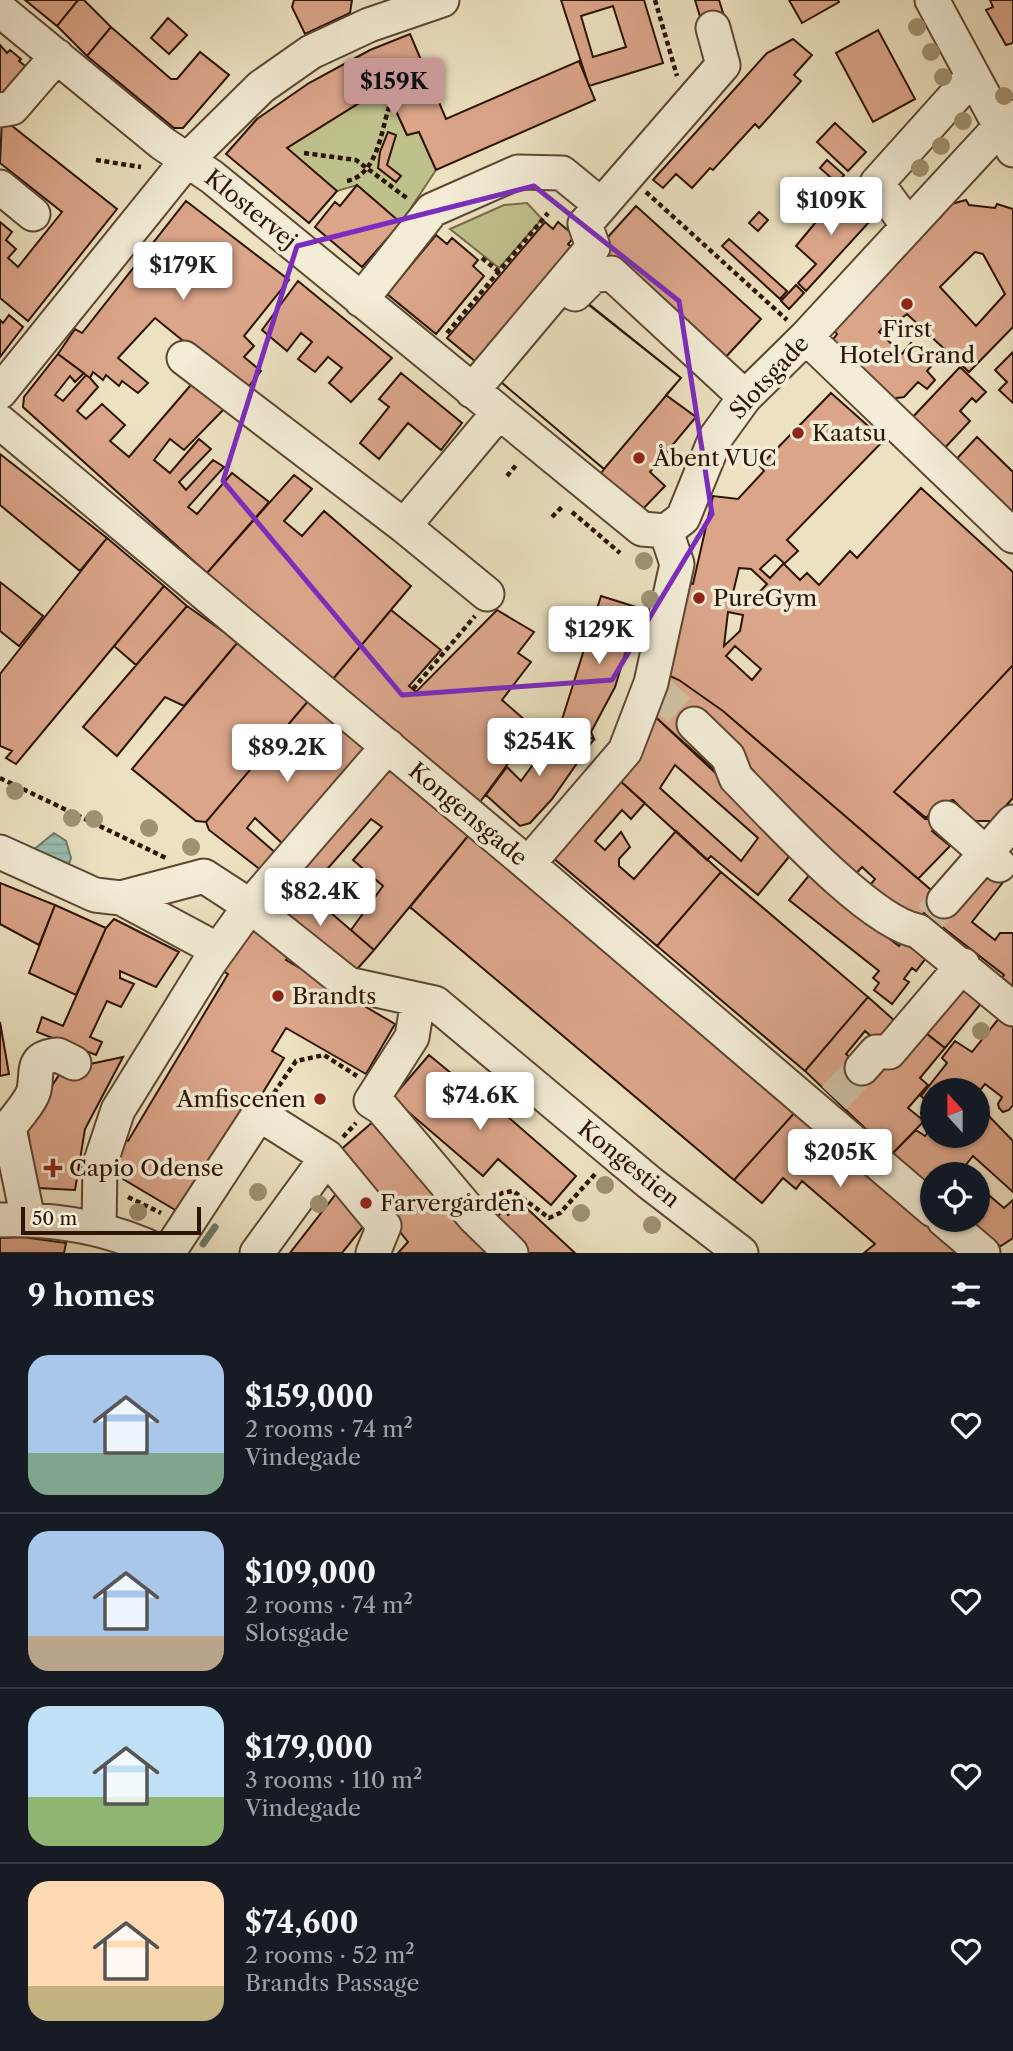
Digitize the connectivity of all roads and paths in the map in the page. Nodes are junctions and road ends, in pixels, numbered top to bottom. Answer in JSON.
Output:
{"nodes":[{"id":1,"x":442,"y":0,"type":"edge"},
{"id":2,"x":655,"y":0,"type":"edge"},
{"id":3,"x":932,"y":0,"type":"edge"},
{"id":4,"x":0,"y":10,"type":"edge"},
{"id":5,"x":365,"y":12,"type":"edge"},
{"id":6,"x":713,"y":28,"type":"dead end"},
{"id":7,"x":57,"y":57,"type":"junction"},
{"id":8,"x":973,"y":76,"type":"junction"},
{"id":9,"x":389,"y":107,"type":"dead end"},
{"id":10,"x":686,"y":107,"type":"junction"},
{"id":11,"x":0,"y":110,"type":"edge"},
{"id":12,"x":1009,"y":131,"type":"edge"},
{"id":13,"x":304,"y":153,"type":"dead end"},
{"id":14,"x":188,"y":159,"type":"junction"},
{"id":15,"x":96,"y":160,"type":"dead end"},
{"id":16,"x":141,"y":167,"type":"dead end"},
{"id":17,"x":369,"y":169,"type":"junction"},
{"id":18,"x":627,"y":175,"type":"junction"},
{"id":19,"x":347,"y":181,"type":"dead end"},
{"id":20,"x":0,"y":187,"type":"edge"},
{"id":21,"x":601,"y":205,"type":"junction"},
{"id":22,"x":548,"y":213,"type":"dead end"},
{"id":23,"x":33,"y":214,"type":"dead end"},
{"id":24,"x":908,"y":226,"type":"junction"},
{"id":25,"x":482,"y":258,"type":"dead end"},
{"id":26,"x":499,"y":272,"type":"junction"},
{"id":27,"x":575,"y":294,"type":"dead end"},
{"id":28,"x":360,"y":300,"type":"junction"},
{"id":29,"x":806,"y":338,"type":"junction"},
{"id":30,"x":428,"y":355,"type":"junction"},
{"id":31,"x":184,"y":358,"type":"dead end"},
{"id":32,"x":472,"y":391,"type":"junction"},
{"id":33,"x":0,"y":392,"type":"edge"},
{"id":34,"x":745,"y":397,"type":"junction"},
{"id":35,"x":499,"y":412,"type":"junction"},
{"id":36,"x":0,"y":422,"type":"edge"},
{"id":37,"x":517,"y":464,"type":"dead end"},
{"id":38,"x":507,"y":477,"type":"dead end"},
{"id":39,"x":564,"y":505,"type":"dead end"},
{"id":40,"x":552,"y":517,"type":"dead end"},
{"id":41,"x":404,"y":526,"type":"junction"},
{"id":42,"x":666,"y":531,"type":"junction"},
{"id":43,"x":1013,"y":536,"type":"edge"},
{"id":44,"x":487,"y":594,"type":"joint"},
{"id":45,"x":413,"y":690,"type":"dead end"},
{"id":46,"x":694,"y":724,"type":"tunnel mouth"},
{"id":47,"x":388,"y":746,"type":"junction"},
{"id":48,"x":0,"y":778,"type":"edge"},
{"id":49,"x":946,"y":818,"type":"dead end"},
{"id":50,"x":1013,"y":822,"type":"edge"},
{"id":51,"x":0,"y":852,"type":"edge"},
{"id":52,"x":993,"y":859,"type":"junction"},
{"id":53,"x":528,"y":864,"type":"junction"},
{"id":54,"x":204,"y":876,"type":"junction"},
{"id":55,"x":121,"y":898,"type":"junction"},
{"id":56,"x":253,"y":902,"type":"junction"},
{"id":57,"x":930,"y":917,"type":"junction"},
{"id":58,"x":218,"y":950,"type":"junction"},
{"id":59,"x":963,"y":965,"type":"junction"},
{"id":60,"x":418,"y":1000,"type":"junction"},
{"id":61,"x":1013,"y":1009,"type":"edge"},
{"id":62,"x":74,"y":1063,"type":"dead end"},
{"id":63,"x":862,"y":1068,"type":"tunnel mouth"},
{"id":64,"x":367,"y":1105,"type":"junction"},
{"id":65,"x":259,"y":1114,"type":"junction"},
{"id":66,"x":337,"y":1144,"type":"junction"},
{"id":67,"x":615,"y":1153,"type":"junction"},
{"id":68,"x":99,"y":1184,"type":"junction"},
{"id":69,"x":920,"y":1197,"type":"edge"},
{"id":70,"x":475,"y":1218,"type":"junction"},
{"id":71,"x":14,"y":1220,"type":"edge"},
{"id":72,"x":187,"y":1225,"type":"junction"},
{"id":73,"x":99,"y":1228,"type":"junction"},
{"id":74,"x":958,"y":1232,"type":"edge"},
{"id":75,"x":162,"y":1253,"type":"edge"},
{"id":76,"x":168,"y":1253,"type":"edge"},
{"id":77,"x":257,"y":1253,"type":"edge"},
{"id":78,"x":373,"y":1253,"type":"edge"},
{"id":79,"x":511,"y":1253,"type":"edge"},
{"id":80,"x":741,"y":1253,"type":"edge"},
{"id":81,"x":983,"y":1253,"type":"edge"}],
"edges":[{"from":1,"to":5,"type":"street"},
{"from":2,"to":10,"type":"path"},
{"from":3,"to":8,"type":"street"},
{"from":4,"to":7,"type":"street","name":"Klostervej"},
{"from":5,"to":14,"type":"street"},
{"from":6,"to":10,"type":"street"},
{"from":7,"to":11,"type":"street"},
{"from":7,"to":14,"type":"street","name":"Klostervej"},
{"from":8,"to":12,"type":"street"},
{"from":8,"to":24,"type":"street"},
{"from":9,"to":17,"type":"path"},
{"from":10,"to":18,"type":"street"},
{"from":12,"to":24,"type":"street","name":"Slotsgade"},
{"from":13,"to":17,"type":"path"},
{"from":14,"to":28,"type":"street","name":"Klostervej"},
{"from":14,"to":33,"type":"street"},
{"from":15,"to":16,"type":"path"},
{"from":17,"to":19,"type":"path"},
{"from":18,"to":21,"type":"street"},
{"from":18,"to":29,"type":"path"},
{"from":20,"to":23,"type":"street"},
{"from":21,"to":28,"type":"street"},
{"from":21,"to":32,"type":"street"},
{"from":22,"to":26,"type":"path"},
{"from":24,"to":29,"type":"street","name":"Slotsgade"},
{"from":25,"to":26,"type":"path"},
{"from":26,"to":30,"type":"path"},
{"from":27,"to":34,"type":"street"},
{"from":28,"to":30,"type":"street","name":"Klostervej"},
{"from":29,"to":34,"type":"street","name":"Slotsgade"},
{"from":29,"to":43,"type":"street"},
{"from":30,"to":32,"type":"street","name":"Klostervej"},
{"from":31,"to":41,"type":"street"},
{"from":32,"to":35,"type":"street","name":"Klostervej"},
{"from":34,"to":42,"type":"street","name":"Slotsgade"},
{"from":35,"to":41,"type":"street"},
{"from":35,"to":42,"type":"street","name":"Klostervej"},
{"from":36,"to":47,"type":"street","name":"Kongensgade"},
{"from":37,"to":38,"type":"path"},
{"from":39,"to":40,"type":"path"},
{"from":41,"to":44,"type":"street"},
{"from":42,"to":53,"type":"street"},
{"from":44,"to":45,"type":"path"},
{"from":46,"to":57,"type":"street"},
{"from":47,"to":53,"type":"street","name":"Kongensgade"},
{"from":47,"to":56,"type":"street"},
{"from":48,"to":54,"type":"path"},
{"from":49,"to":52,"type":"street"},
{"from":50,"to":52,"type":"street"},
{"from":51,"to":55,"type":"street"},
{"from":52,"to":57,"type":"street"},
{"from":53,"to":69,"type":"street","name":"Kongensgade"},
{"from":54,"to":55,"type":"street"},
{"from":54,"to":56,"type":"street","name":"Kongestien"},
{"from":55,"to":58,"type":"street"},
{"from":56,"to":58,"type":"street"},
{"from":56,"to":60,"type":"street","name":"Kongestien"},
{"from":57,"to":59,"type":"street"},
{"from":58,"to":68,"type":"street"},
{"from":59,"to":61,"type":"street"},
{"from":59,"to":63,"type":"street"},
{"from":60,"to":64,"type":"street"},
{"from":60,"to":67,"type":"street","name":"Kongestien"},
{"from":62,"to":71,"type":"street"},
{"from":64,"to":65,"type":"path"},
{"from":64,"to":66,"type":"path"},
{"from":64,"to":70,"type":"street"},
{"from":65,"to":66,"type":"street"},
{"from":65,"to":72,"type":"street"},
{"from":66,"to":77,"type":"street"},
{"from":66,"to":78,"type":"street"},
{"from":67,"to":70,"type":"path"},
{"from":67,"to":80,"type":"street","name":"Kongestien"},
{"from":68,"to":72,"type":"path"},
{"from":68,"to":73,"type":"street"},
{"from":70,"to":79,"type":"street"},
{"from":71,"to":73,"type":"street"},
{"from":72,"to":76,"type":"street"},
{"from":73,"to":75,"type":"street"},
{"from":74,"to":81,"type":"street"}]}
